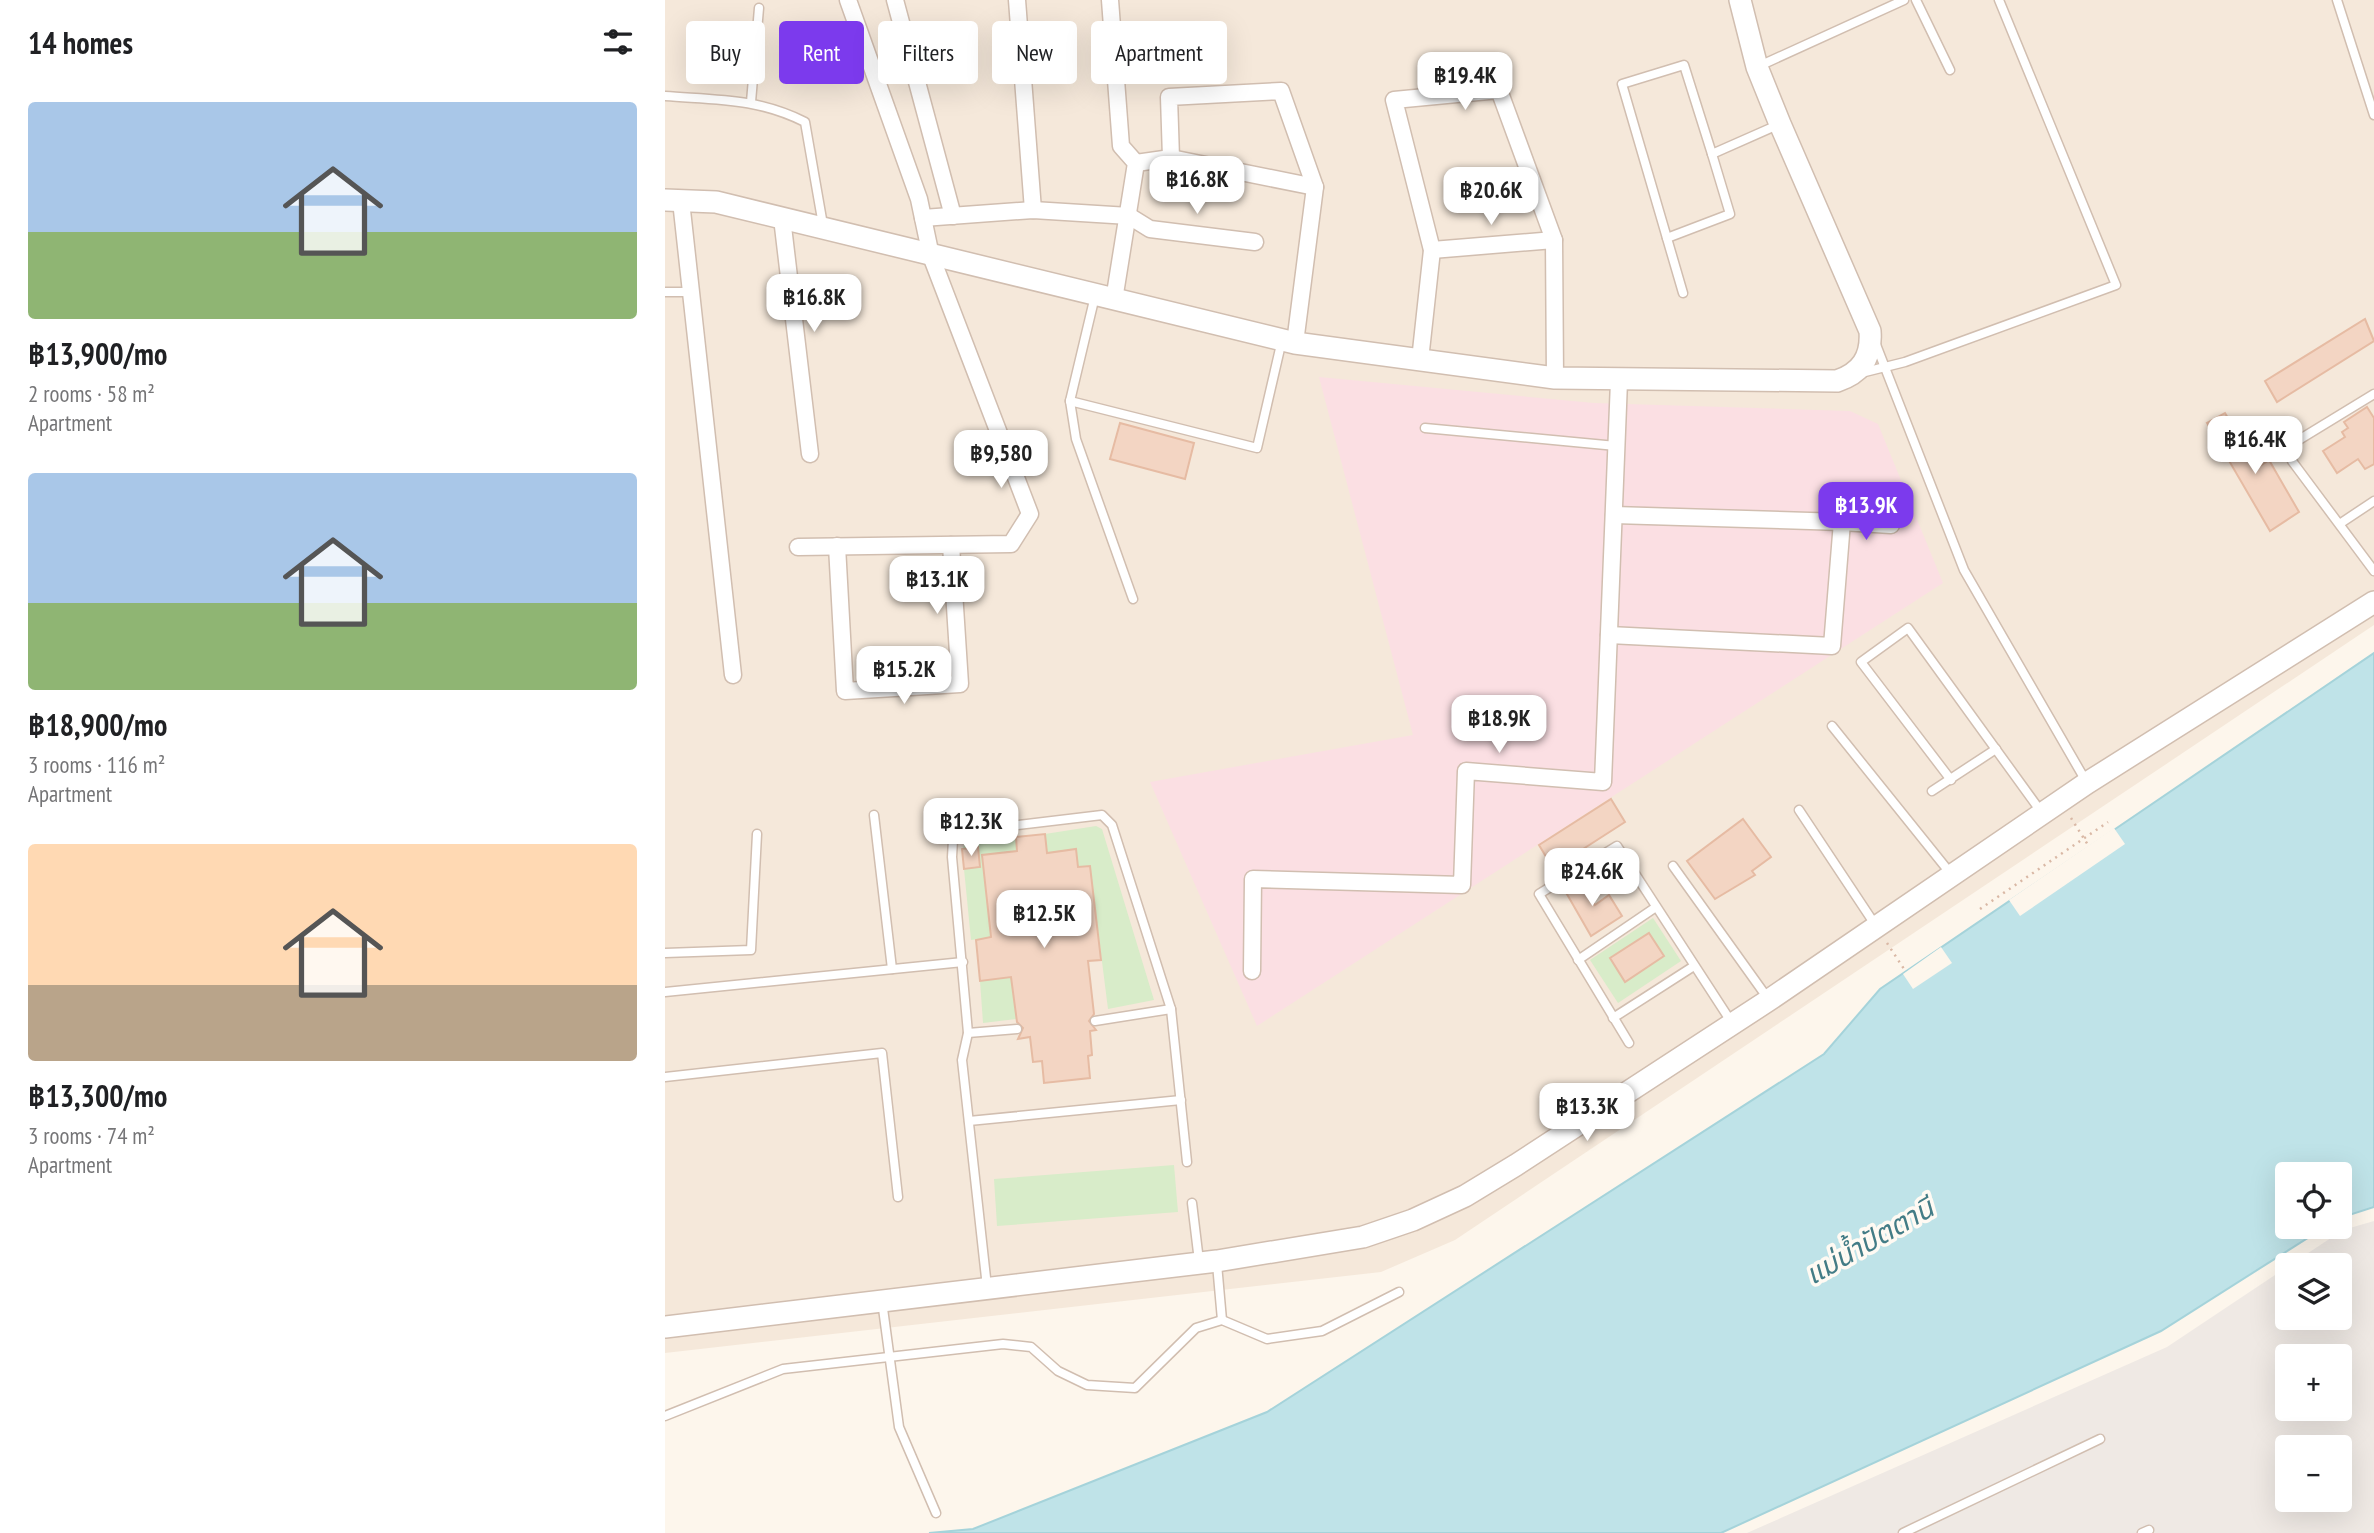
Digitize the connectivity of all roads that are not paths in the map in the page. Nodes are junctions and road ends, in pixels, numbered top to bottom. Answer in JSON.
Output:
{"nodes":[{"id":1,"x":848,"y":0,"type":"edge"},
{"id":2,"x":895,"y":0,"type":"edge"},
{"id":3,"x":1017,"y":0,"type":"edge"},
{"id":4,"x":1110,"y":0,"type":"edge"},
{"id":5,"x":1739,"y":0,"type":"edge"},
{"id":6,"x":1902,"y":0,"type":"edge"},
{"id":7,"x":1916,"y":0,"type":"edge"},
{"id":8,"x":1999,"y":0,"type":"edge"},
{"id":9,"x":2337,"y":0,"type":"edge"},
{"id":10,"x":759,"y":8,"type":"dead end"},
{"id":11,"x":1757,"y":66,"type":"junction"},
{"id":12,"x":1950,"y":70,"type":"dead end"},
{"id":13,"x":665,"y":96,"type":"edge"},
{"id":14,"x":751,"y":102,"type":"junction"},
{"id":15,"x":2374,"y":116,"type":"edge"},
{"id":16,"x":1780,"y":124,"type":"junction"},
{"id":17,"x":1712,"y":154,"type":"junction"},
{"id":18,"x":1171,"y":158,"type":"junction"},
{"id":19,"x":1136,"y":163,"type":"junction"},
{"id":20,"x":1315,"y":187,"type":"junction"},
{"id":21,"x":673,"y":200,"type":"edge"},
{"id":22,"x":1033,"y":210,"type":"junction"},
{"id":23,"x":953,"y":216,"type":"junction"},
{"id":24,"x":1129,"y":216,"type":"junction"},
{"id":25,"x":782,"y":218,"type":"junction"},
{"id":26,"x":923,"y":218,"type":"junction"},
{"id":27,"x":824,"y":228,"type":"junction"},
{"id":28,"x":1667,"y":238,"type":"junction"},
{"id":29,"x":1554,"y":240,"type":"junction"},
{"id":30,"x":1255,"y":242,"type":"dead end"},
{"id":31,"x":1432,"y":250,"type":"junction"},
{"id":32,"x":932,"y":256,"type":"junction"},
{"id":33,"x":665,"y":292,"type":"edge"},
{"id":34,"x":691,"y":292,"type":"junction"},
{"id":35,"x":1683,"y":293,"type":"dead end"},
{"id":36,"x":1104,"y":298,"type":"junction"},
{"id":37,"x":1870,"y":331,"type":"junction"},
{"id":38,"x":1289,"y":342,"type":"junction"},
{"id":39,"x":1420,"y":360,"type":"junction"},
{"id":40,"x":1885,"y":367,"type":"junction"},
{"id":41,"x":1849,"y":377,"type":"junction"},
{"id":42,"x":1555,"y":378,"type":"junction"},
{"id":43,"x":1619,"y":381,"type":"junction"},
{"id":44,"x":2374,"y":394,"type":"edge"},
{"id":45,"x":1070,"y":401,"type":"junction"},
{"id":46,"x":1425,"y":428,"type":"dead end"},
{"id":47,"x":1616,"y":446,"type":"junction"},
{"id":48,"x":810,"y":454,"type":"dead end"},
{"id":49,"x":2374,"y":501,"type":"edge"},
{"id":50,"x":1614,"y":515,"type":"junction"},
{"id":51,"x":1842,"y":522,"type":"junction"},
{"id":52,"x":2341,"y":523,"type":"junction"},
{"id":53,"x":1891,"y":526,"type":"dead end"},
{"id":54,"x":950,"y":545,"type":"junction"},
{"id":55,"x":837,"y":546,"type":"junction"},
{"id":56,"x":798,"y":547,"type":"dead end"},
{"id":57,"x":2374,"y":571,"type":"edge"},
{"id":58,"x":1133,"y":599,"type":"dead end"},
{"id":59,"x":2374,"y":602,"type":"edge"},
{"id":60,"x":1609,"y":635,"type":"junction"},
{"id":61,"x":733,"y":675,"type":"dead end"},
{"id":62,"x":1832,"y":726,"type":"dead end"},
{"id":63,"x":1996,"y":749,"type":"junction"},
{"id":64,"x":1951,"y":780,"type":"junction"},
{"id":65,"x":2087,"y":783,"type":"junction"},
{"id":66,"x":1932,"y":791,"type":"dead end"},
{"id":67,"x":1799,"y":810,"type":"dead end"},
{"id":68,"x":2042,"y":813,"type":"junction"},
{"id":69,"x":874,"y":815,"type":"dead end"},
{"id":70,"x":757,"y":835,"type":"dead end"},
{"id":71,"x":1673,"y":866,"type":"dead end"},
{"id":72,"x":1951,"y":874,"type":"junction"},
{"id":73,"x":1656,"y":907,"type":"junction"},
{"id":74,"x":1876,"y":926,"type":"junction"},
{"id":75,"x":665,"y":953,"type":"edge"},
{"id":76,"x":1579,"y":960,"type":"junction"},
{"id":77,"x":963,"y":962,"type":"junction"},
{"id":78,"x":1694,"y":966,"type":"junction"},
{"id":79,"x":892,"y":969,"type":"junction"},
{"id":80,"x":1252,"y":971,"type":"dead end"},
{"id":81,"x":665,"y":992,"type":"edge"},
{"id":82,"x":1769,"y":1000,"type":"junction"},
{"id":83,"x":1171,"y":1009,"type":"junction"},
{"id":84,"x":1613,"y":1018,"type":"junction"},
{"id":85,"x":1095,"y":1021,"type":"dead end"},
{"id":86,"x":1732,"y":1023,"type":"junction"},
{"id":87,"x":1017,"y":1029,"type":"dead end"},
{"id":88,"x":968,"y":1033,"type":"junction"},
{"id":89,"x":1629,"y":1043,"type":"dead end"},
{"id":90,"x":665,"y":1077,"type":"edge"},
{"id":91,"x":1181,"y":1100,"type":"junction"},
{"id":92,"x":969,"y":1121,"type":"junction"},
{"id":93,"x":1187,"y":1162,"type":"dead end"},
{"id":94,"x":898,"y":1197,"type":"dead end"},
{"id":95,"x":1192,"y":1203,"type":"dead end"},
{"id":96,"x":1208,"y":1263,"type":"junction"},
{"id":97,"x":987,"y":1289,"type":"junction"},
{"id":98,"x":1399,"y":1292,"type":"dead end"},
{"id":99,"x":882,"y":1301,"type":"junction"},
{"id":100,"x":1222,"y":1320,"type":"junction"},
{"id":101,"x":665,"y":1327,"type":"edge"},
{"id":102,"x":887,"y":1357,"type":"junction"},
{"id":103,"x":665,"y":1416,"type":"edge"},
{"id":104,"x":2100,"y":1439,"type":"dead end"},
{"id":105,"x":936,"y":1513,"type":"dead end"},
{"id":106,"x":1906,"y":1532,"type":"edge"}],
"edges":[{"from":1,"to":26,"type":"street"},
{"from":2,"to":23,"type":"street"},
{"from":3,"to":22,"type":"street"},
{"from":4,"to":19,"type":"street"},
{"from":5,"to":11,"type":"street"},
{"from":6,"to":11,"type":"lane"},
{"from":7,"to":12,"type":"lane"},
{"from":8,"to":40,"type":"lane"},
{"from":9,"to":15,"type":"lane"},
{"from":10,"to":14,"type":"lane"},
{"from":11,"to":16,"type":"street"},
{"from":13,"to":14,"type":"lane"},
{"from":14,"to":27,"type":"lane"},
{"from":16,"to":17,"type":"lane"},
{"from":16,"to":37,"type":"street"},
{"from":17,"to":28,"type":"lane"},
{"from":17,"to":28,"type":"lane"},
{"from":18,"to":19,"type":"street"},
{"from":18,"to":20,"type":"street"},
{"from":18,"to":20,"type":"street"},
{"from":19,"to":24,"type":"street"},
{"from":20,"to":38,"type":"street"},
{"from":21,"to":25,"type":"street"},
{"from":21,"to":34,"type":"street"},
{"from":22,"to":23,"type":"street"},
{"from":22,"to":24,"type":"street"},
{"from":23,"to":26,"type":"street"},
{"from":24,"to":30,"type":"street"},
{"from":24,"to":36,"type":"street"},
{"from":25,"to":27,"type":"street"},
{"from":25,"to":48,"type":"street"},
{"from":26,"to":32,"type":"street"},
{"from":27,"to":32,"type":"street"},
{"from":28,"to":35,"type":"lane"},
{"from":29,"to":31,"type":"street"},
{"from":29,"to":31,"type":"street"},
{"from":29,"to":42,"type":"street"},
{"from":31,"to":39,"type":"street"},
{"from":32,"to":36,"type":"street"},
{"from":32,"to":54,"type":"street"},
{"from":33,"to":34,"type":"lane"},
{"from":34,"to":61,"type":"street"},
{"from":36,"to":38,"type":"street"},
{"from":36,"to":45,"type":"lane"},
{"from":37,"to":40,"type":"lane"},
{"from":37,"to":41,"type":"street"},
{"from":38,"to":39,"type":"street"},
{"from":38,"to":45,"type":"lane"},
{"from":39,"to":42,"type":"street"},
{"from":40,"to":41,"type":"lane"},
{"from":40,"to":65,"type":"lane"},
{"from":41,"to":43,"type":"street"},
{"from":42,"to":43,"type":"street"},
{"from":43,"to":47,"type":"street"},
{"from":44,"to":52,"type":"lane"},
{"from":45,"to":58,"type":"lane"},
{"from":46,"to":47,"type":"lane"},
{"from":47,"to":50,"type":"street"},
{"from":49,"to":52,"type":"lane"},
{"from":50,"to":51,"type":"street"},
{"from":50,"to":60,"type":"street"},
{"from":51,"to":53,"type":"street"},
{"from":51,"to":60,"type":"street"},
{"from":52,"to":57,"type":"lane"},
{"from":54,"to":55,"type":"street"},
{"from":54,"to":55,"type":"street"},
{"from":55,"to":56,"type":"street"},
{"from":59,"to":65,"type":"street"},
{"from":60,"to":80,"type":"street"},
{"from":62,"to":72,"type":"lane"},
{"from":63,"to":64,"type":"lane"},
{"from":63,"to":64,"type":"lane"},
{"from":63,"to":68,"type":"lane"},
{"from":64,"to":66,"type":"lane"},
{"from":65,"to":68,"type":"street"},
{"from":67,"to":74,"type":"lane"},
{"from":68,"to":72,"type":"street"},
{"from":69,"to":79,"type":"lane"},
{"from":70,"to":75,"type":"lane"},
{"from":71,"to":82,"type":"lane"},
{"from":72,"to":74,"type":"street"},
{"from":73,"to":76,"type":"lane"},
{"from":73,"to":76,"type":"lane"},
{"from":73,"to":78,"type":"lane"},
{"from":74,"to":82,"type":"street"},
{"from":76,"to":84,"type":"lane"},
{"from":77,"to":79,"type":"lane"},
{"from":77,"to":83,"type":"lane"},
{"from":77,"to":88,"type":"lane"},
{"from":78,"to":84,"type":"lane"},
{"from":78,"to":86,"type":"lane"},
{"from":79,"to":81,"type":"lane"},
{"from":82,"to":86,"type":"street"},
{"from":83,"to":85,"type":"lane"},
{"from":83,"to":91,"type":"lane"},
{"from":84,"to":89,"type":"lane"},
{"from":86,"to":96,"type":"street"},
{"from":87,"to":88,"type":"lane"},
{"from":88,"to":92,"type":"lane"},
{"from":90,"to":94,"type":"lane"},
{"from":91,"to":92,"type":"lane"},
{"from":91,"to":93,"type":"lane"},
{"from":92,"to":97,"type":"lane"},
{"from":95,"to":96,"type":"lane"},
{"from":96,"to":97,"type":"street"},
{"from":96,"to":100,"type":"lane"},
{"from":97,"to":99,"type":"street"},
{"from":98,"to":100,"type":"lane"},
{"from":99,"to":101,"type":"street"},
{"from":99,"to":102,"type":"lane"},
{"from":100,"to":102,"type":"lane"},
{"from":102,"to":103,"type":"lane"},
{"from":102,"to":105,"type":"lane"},
{"from":104,"to":106,"type":"lane"}]}
